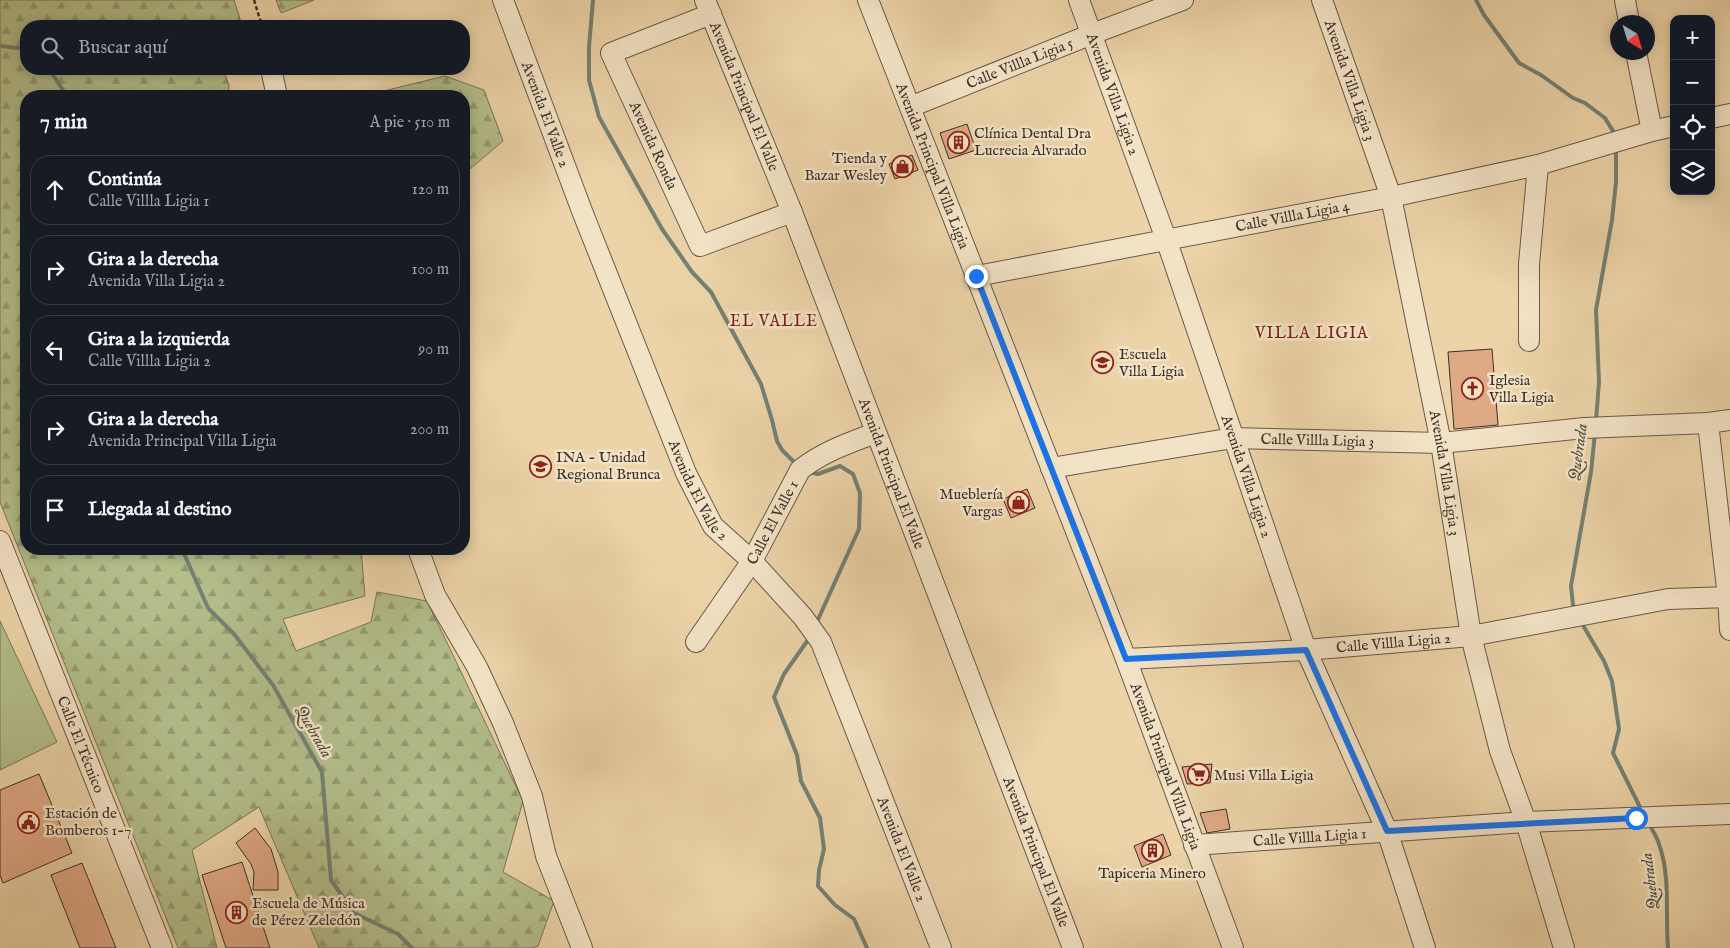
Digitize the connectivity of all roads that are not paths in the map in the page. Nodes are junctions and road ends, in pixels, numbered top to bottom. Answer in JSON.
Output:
{"nodes":[{"id":1,"x":503,"y":0,"type":"edge"},
{"id":2,"x":868,"y":0,"type":"edge"},
{"id":3,"x":1080,"y":0,"type":"edge"},
{"id":4,"x":1184,"y":0,"type":"edge"},
{"id":5,"x":1322,"y":0,"type":"edge"},
{"id":6,"x":1625,"y":0,"type":"edge"},
{"id":7,"x":708,"y":7,"type":"edge"},
{"id":8,"x":1628,"y":15,"type":"edge"},
{"id":9,"x":1092,"y":34,"type":"junction"},
{"id":10,"x":1638,"y":60,"type":"edge"},
{"id":11,"x":272,"y":75,"type":"edge"},
{"id":12,"x":276,"y":90,"type":"edge"},
{"id":13,"x":910,"y":107,"type":"junction"},
{"id":14,"x":1730,"y":114,"type":"edge"},
{"id":15,"x":1715,"y":117,"type":"edge"},
{"id":16,"x":1670,"y":127,"type":"edge"},
{"id":17,"x":1652,"y":131,"type":"junction"},
{"id":18,"x":1538,"y":165,"type":"junction"},
{"id":19,"x":1391,"y":197,"type":"junction"},
{"id":20,"x":792,"y":212,"type":"junction"},
{"id":21,"x":1166,"y":239,"type":"junction"},
{"id":22,"x":976,"y":276,"type":"junction"},
{"id":23,"x":1529,"y":341,"type":"dead end"},
{"id":24,"x":1730,"y":420,"type":"edge"},
{"id":25,"x":1708,"y":423,"type":"junction"},
{"id":26,"x":876,"y":432,"type":"junction"},
{"id":27,"x":1233,"y":438,"type":"junction"},
{"id":28,"x":1441,"y":443,"type":"junction"},
{"id":29,"x":1051,"y":468,"type":"junction"},
{"id":30,"x":0,"y":541,"type":"edge"},
{"id":31,"x":420,"y":555,"type":"edge"},
{"id":32,"x":752,"y":561,"type":"junction"},
{"id":33,"x":1729,"y":597,"type":"edge"},
{"id":34,"x":1730,"y":630,"type":"edge"},
{"id":35,"x":1471,"y":636,"type":"junction"},
{"id":36,"x":696,"y":642,"type":"dead end"},
{"id":37,"x":1306,"y":650,"type":"junction"},
{"id":38,"x":1126,"y":659,"type":"junction"},
{"id":39,"x":1730,"y":814,"type":"edge"},
{"id":40,"x":1526,"y":822,"type":"junction"},
{"id":41,"x":1387,"y":831,"type":"junction"},
{"id":42,"x":1194,"y":845,"type":"junction"},
{"id":43,"x":162,"y":948,"type":"edge"},
{"id":44,"x":582,"y":948,"type":"edge"},
{"id":45,"x":941,"y":948,"type":"edge"},
{"id":46,"x":1073,"y":948,"type":"edge"},
{"id":47,"x":1232,"y":948,"type":"edge"},
{"id":48,"x":1425,"y":948,"type":"edge"},
{"id":49,"x":1564,"y":948,"type":"edge"}],
"edges":[{"from":1,"to":32,"type":"street","name":"Avenida El Valle 2"},
{"from":2,"to":13,"type":"street","name":"Avenida Principal Villa Ligia"},
{"from":3,"to":9,"type":"street","name":"Avenida Villa Ligia 2"},
{"from":4,"to":9,"type":"street","name":"Calle Villla Ligia 5"},
{"from":5,"to":19,"type":"street","name":"Avenida Villa Ligia 3"},
{"from":6,"to":8,"type":"street"},
{"from":7,"to":20,"type":"street","name":"Avenida Principal El Valle"},
{"from":7,"to":20,"type":"street","name":"Avenida Ronda"},
{"from":9,"to":13,"type":"street","name":"Calle Villla Ligia 5"},
{"from":9,"to":21,"type":"street","name":"Avenida Villa Ligia 2"},
{"from":10,"to":17,"type":"street"},
{"from":11,"to":12,"type":"street"},
{"from":13,"to":22,"type":"street","name":"Avenida Principal Villa Ligia"},
{"from":14,"to":15,"type":"street"},
{"from":16,"to":17,"type":"street","name":"Calle Villla Ligia 4"},
{"from":17,"to":18,"type":"street","name":"Calle Villla Ligia 4"},
{"from":18,"to":19,"type":"street","name":"Calle Villla Ligia 4"},
{"from":18,"to":23,"type":"street"},
{"from":19,"to":21,"type":"street","name":"Calle Villla Ligia 4"},
{"from":19,"to":28,"type":"street","name":"Avenida Villa Ligia 3"},
{"from":20,"to":26,"type":"street","name":"Avenida Principal El Valle"},
{"from":21,"to":22,"type":"street","name":"Calle Villla Ligia 4"},
{"from":21,"to":27,"type":"street","name":"Avenida Villa Ligia 2"},
{"from":22,"to":29,"type":"street","name":"Avenida Principal Villa Ligia"},
{"from":24,"to":25,"type":"street","name":"Calle Villla Ligia 3"},
{"from":25,"to":28,"type":"street","name":"Calle Villla Ligia 3"},
{"from":25,"to":33,"type":"street"},
{"from":26,"to":32,"type":"street","name":"Calle El Valle 1"},
{"from":26,"to":46,"type":"street","name":"Avenida Principal El Valle"},
{"from":27,"to":28,"type":"street","name":"Calle Villla Ligia 3"},
{"from":27,"to":29,"type":"street","name":"Calle Villla Ligia 3"},
{"from":27,"to":37,"type":"street","name":"Avenida Villa Ligia 2"},
{"from":28,"to":35,"type":"street","name":"Avenida Villa Ligia 3"},
{"from":29,"to":38,"type":"street","name":"Avenida Principal Villa Ligia"},
{"from":30,"to":43,"type":"street","name":"Calle El Técnico"},
{"from":31,"to":44,"type":"street"},
{"from":32,"to":36,"type":"street","name":"Calle El Valle 1"},
{"from":32,"to":45,"type":"street","name":"Avenida El Valle 2"},
{"from":33,"to":34,"type":"street"},
{"from":33,"to":35,"type":"street","name":"Calle Villla Ligia 2"},
{"from":35,"to":37,"type":"street","name":"Calle Villla Ligia 2"},
{"from":35,"to":40,"type":"street","name":"Avenida Villa Ligia 3"},
{"from":37,"to":38,"type":"street","name":"Calle Villla Ligia 2"},
{"from":37,"to":41,"type":"street","name":"Avenida Villa Ligia 2"},
{"from":38,"to":42,"type":"street","name":"Avenida Principal Villa Ligia"},
{"from":39,"to":40,"type":"street","name":"Calle Villla Ligia 1"},
{"from":40,"to":41,"type":"street","name":"Calle Villla Ligia 1"},
{"from":40,"to":49,"type":"street","name":"Avenida Villa Ligia 3"},
{"from":41,"to":42,"type":"street","name":"Calle Villla Ligia 1"},
{"from":41,"to":48,"type":"street","name":"Avenida Villa Ligia 2"},
{"from":42,"to":47,"type":"street","name":"Avenida Principal Villa Ligia"}]}
